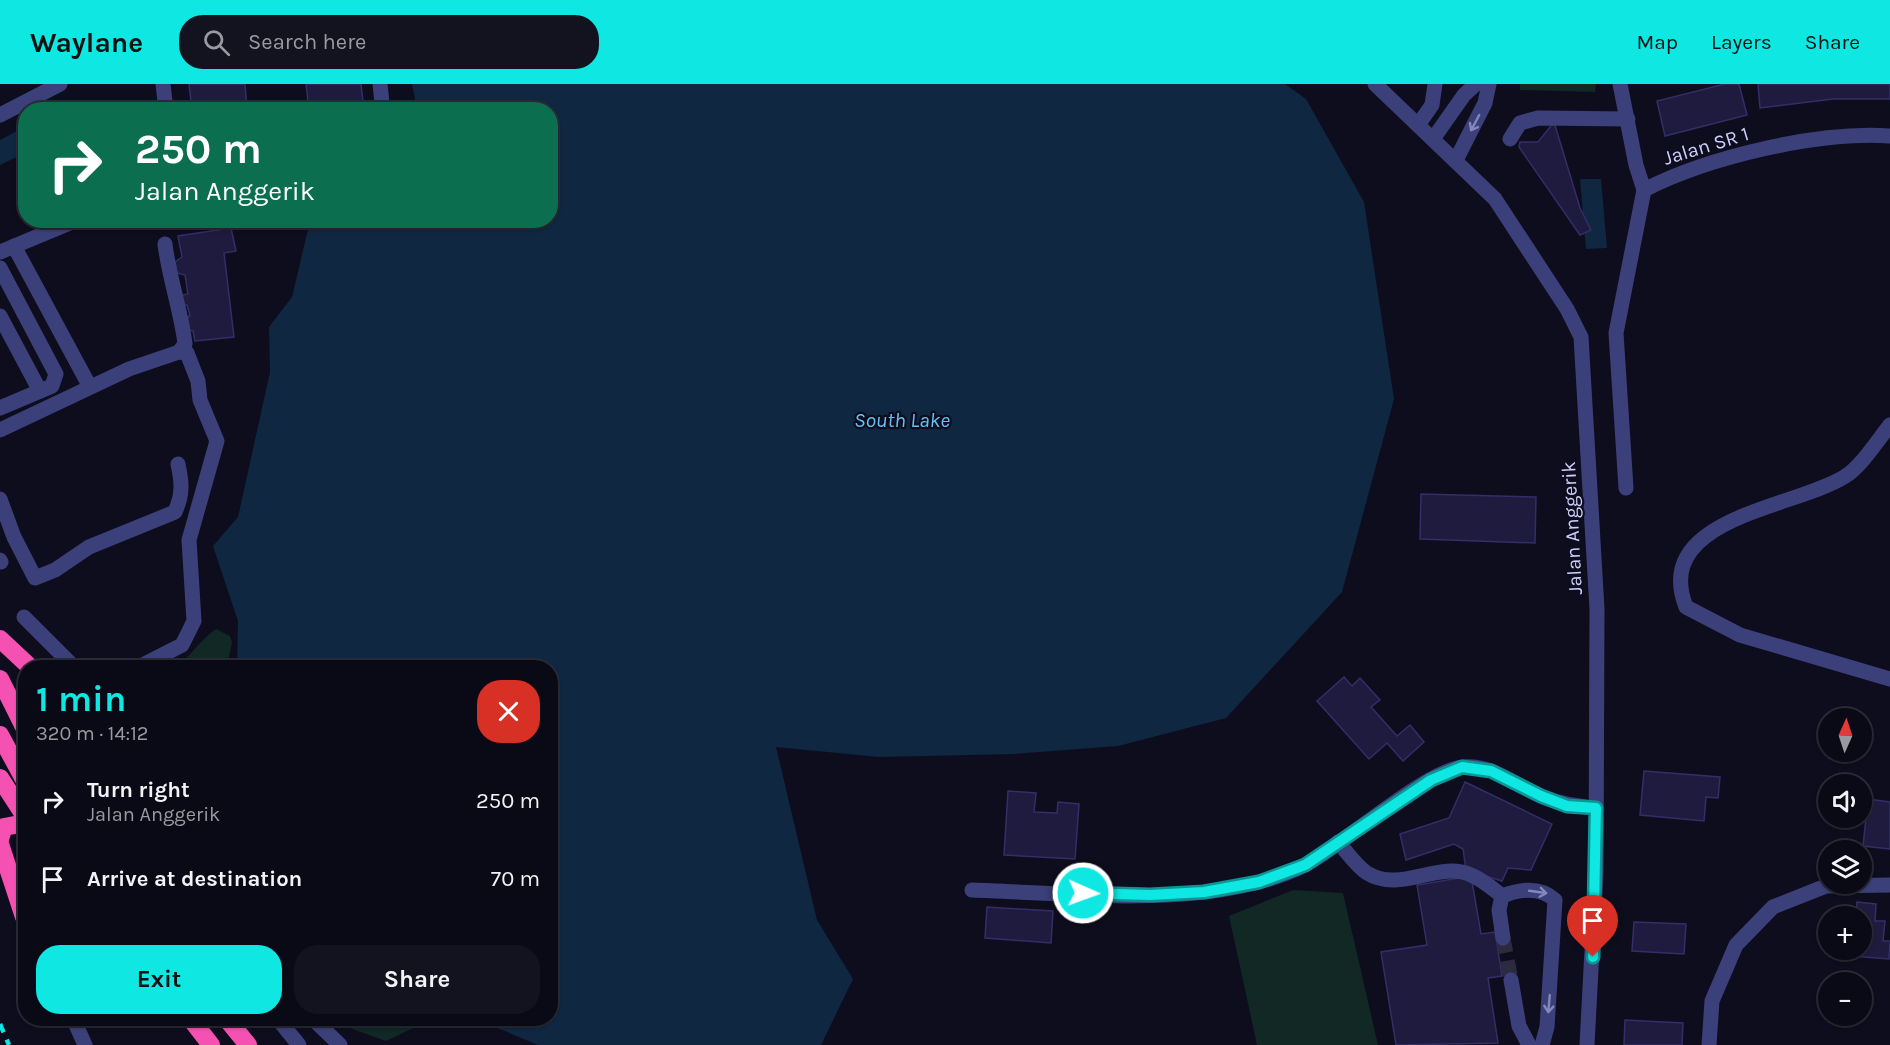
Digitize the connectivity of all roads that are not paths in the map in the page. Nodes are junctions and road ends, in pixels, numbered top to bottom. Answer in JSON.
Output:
{"nodes":[{"id":1,"x":60,"y":84,"type":"edge"},
{"id":2,"x":162,"y":84,"type":"edge"},
{"id":3,"x":380,"y":84,"type":"edge"},
{"id":4,"x":1375,"y":84,"type":"edge"},
{"id":5,"x":1435,"y":84,"type":"edge"},
{"id":6,"x":1476,"y":84,"type":"edge"},
{"id":7,"x":1489,"y":84,"type":"edge"},
{"id":8,"x":1620,"y":84,"type":"edge"},
{"id":9,"x":25,"y":102,"type":"edge"},
{"id":10,"x":165,"y":102,"type":"edge"},
{"id":11,"x":382,"y":102,"type":"edge"},
{"id":12,"x":18,"y":106,"type":"edge"},
{"id":13,"x":0,"y":115,"type":"edge"},
{"id":14,"x":1628,"y":118,"type":"junction"},
{"id":15,"x":1418,"y":125,"type":"junction"},
{"id":16,"x":1890,"y":136,"type":"edge"},
{"id":17,"x":1433,"y":139,"type":"junction"},
{"id":18,"x":1510,"y":139,"type":"dead end"},
{"id":19,"x":1456,"y":160,"type":"junction"},
{"id":20,"x":1644,"y":190,"type":"junction"},
{"id":21,"x":58,"y":228,"type":"edge"},
{"id":22,"x":165,"y":244,"type":"dead end"},
{"id":23,"x":7,"y":249,"type":"edge"},
{"id":24,"x":0,"y":268,"type":"edge"},
{"id":25,"x":0,"y":316,"type":"edge"},
{"id":26,"x":179,"y":352,"type":"junction"},
{"id":27,"x":90,"y":387,"type":"junction"},
{"id":28,"x":40,"y":391,"type":"junction"},
{"id":29,"x":2,"y":403,"type":"edge"},
{"id":30,"x":1890,"y":425,"type":"edge"},
{"id":31,"x":0,"y":430,"type":"edge"},
{"id":32,"x":178,"y":464,"type":"dead end"},
{"id":33,"x":1626,"y":488,"type":"dead end"},
{"id":34,"x":0,"y":499,"type":"edge"},
{"id":35,"x":24,"y":616,"type":"dead end"},
{"id":36,"x":0,"y":639,"type":"edge"},
{"id":37,"x":22,"y":660,"type":"edge"},
{"id":38,"x":67,"y":660,"type":"edge"},
{"id":39,"x":153,"y":660,"type":"edge"},
{"id":40,"x":0,"y":679,"type":"edge"},
{"id":41,"x":1890,"y":679,"type":"edge"},
{"id":42,"x":18,"y":715,"type":"edge"},
{"id":43,"x":0,"y":735,"type":"edge"},
{"id":44,"x":18,"y":768,"type":"edge"},
{"id":45,"x":0,"y":778,"type":"edge"},
{"id":46,"x":18,"y":806,"type":"edge"},
{"id":47,"x":1596,"y":808,"type":"junction"},
{"id":48,"x":18,"y":824,"type":"edge"},
{"id":49,"x":0,"y":839,"type":"edge"},
{"id":50,"x":1338,"y":842,"type":"junction"},
{"id":51,"x":0,"y":844,"type":"edge"},
{"id":52,"x":0,"y":859,"type":"edge"},
{"id":53,"x":1890,"y":885,"type":"edge"},
{"id":54,"x":972,"y":890,"type":"dead end"},
{"id":55,"x":1502,"y":896,"type":"junction"},
{"id":56,"x":18,"y":898,"type":"edge"},
{"id":57,"x":18,"y":905,"type":"edge"},
{"id":58,"x":1503,"y":938,"type":"tunnel mouth"},
{"id":59,"x":1510,"y":980,"type":"tunnel mouth"},
{"id":60,"x":77,"y":1026,"type":"edge"},
{"id":61,"x":196,"y":1026,"type":"edge"},
{"id":62,"x":233,"y":1026,"type":"edge"},
{"id":63,"x":284,"y":1026,"type":"edge"},
{"id":64,"x":320,"y":1026,"type":"edge"},
{"id":65,"x":85,"y":1045,"type":"edge"},
{"id":66,"x":211,"y":1045,"type":"edge"},
{"id":67,"x":248,"y":1045,"type":"edge"},
{"id":68,"x":299,"y":1045,"type":"edge"},
{"id":69,"x":340,"y":1045,"type":"edge"},
{"id":70,"x":1529,"y":1045,"type":"edge"},
{"id":71,"x":1542,"y":1045,"type":"edge"},
{"id":72,"x":1587,"y":1045,"type":"edge"},
{"id":73,"x":1709,"y":1045,"type":"edge"}],
"edges":[{"from":1,"to":9,"type":"street"},
{"from":2,"to":10,"type":"street"},
{"from":3,"to":11,"type":"street"},
{"from":4,"to":15,"type":"street","name":"Jalan Anggerik"},
{"from":5,"to":15,"type":"street"},
{"from":6,"to":17,"type":"street"},
{"from":7,"to":19,"type":"street","one_way":true},
{"from":8,"to":14,"type":"street","name":"Jalan SR 1"},
{"from":12,"to":13,"type":"street"},
{"from":14,"to":18,"type":"street"},
{"from":14,"to":20,"type":"street","name":"Jalan SR 1"},
{"from":15,"to":17,"type":"street","name":"Jalan Anggerik"},
{"from":16,"to":20,"type":"street","name":"Jalan SR 1"},
{"from":17,"to":19,"type":"street","name":"Jalan Anggerik"},
{"from":19,"to":47,"type":"street","name":"Jalan Anggerik"},
{"from":20,"to":33,"type":"street"},
{"from":21,"to":23,"type":"street"},
{"from":22,"to":26,"type":"street"},
{"from":23,"to":27,"type":"street"},
{"from":24,"to":28,"type":"street"},
{"from":25,"to":28,"type":"street"},
{"from":26,"to":27,"type":"street"},
{"from":26,"to":39,"type":"street"},
{"from":27,"to":31,"type":"street"},
{"from":28,"to":29,"type":"street"},
{"from":30,"to":41,"type":"street"},
{"from":32,"to":34,"type":"street"},
{"from":35,"to":38,"type":"street"},
{"from":36,"to":37,"type":"highway"},
{"from":40,"to":42,"type":"highway"},
{"from":43,"to":44,"type":"highway"},
{"from":45,"to":46,"type":"highway"},
{"from":47,"to":50,"type":"street"},
{"from":47,"to":72,"type":"street","name":"Jalan Anggerik"},
{"from":48,"to":49,"type":"highway"},
{"from":50,"to":54,"type":"street"},
{"from":50,"to":55,"type":"street"},
{"from":51,"to":56,"type":"highway"},
{"from":52,"to":57,"type":"highway"},
{"from":53,"to":73,"type":"street"},
{"from":55,"to":58,"type":"street"},
{"from":55,"to":71,"type":"street","one_way":true},
{"from":59,"to":70,"type":"street"},
{"from":60,"to":65,"type":"street"},
{"from":61,"to":66,"type":"highway"},
{"from":62,"to":67,"type":"highway"},
{"from":63,"to":68,"type":"street"},
{"from":64,"to":69,"type":"street"}]}
